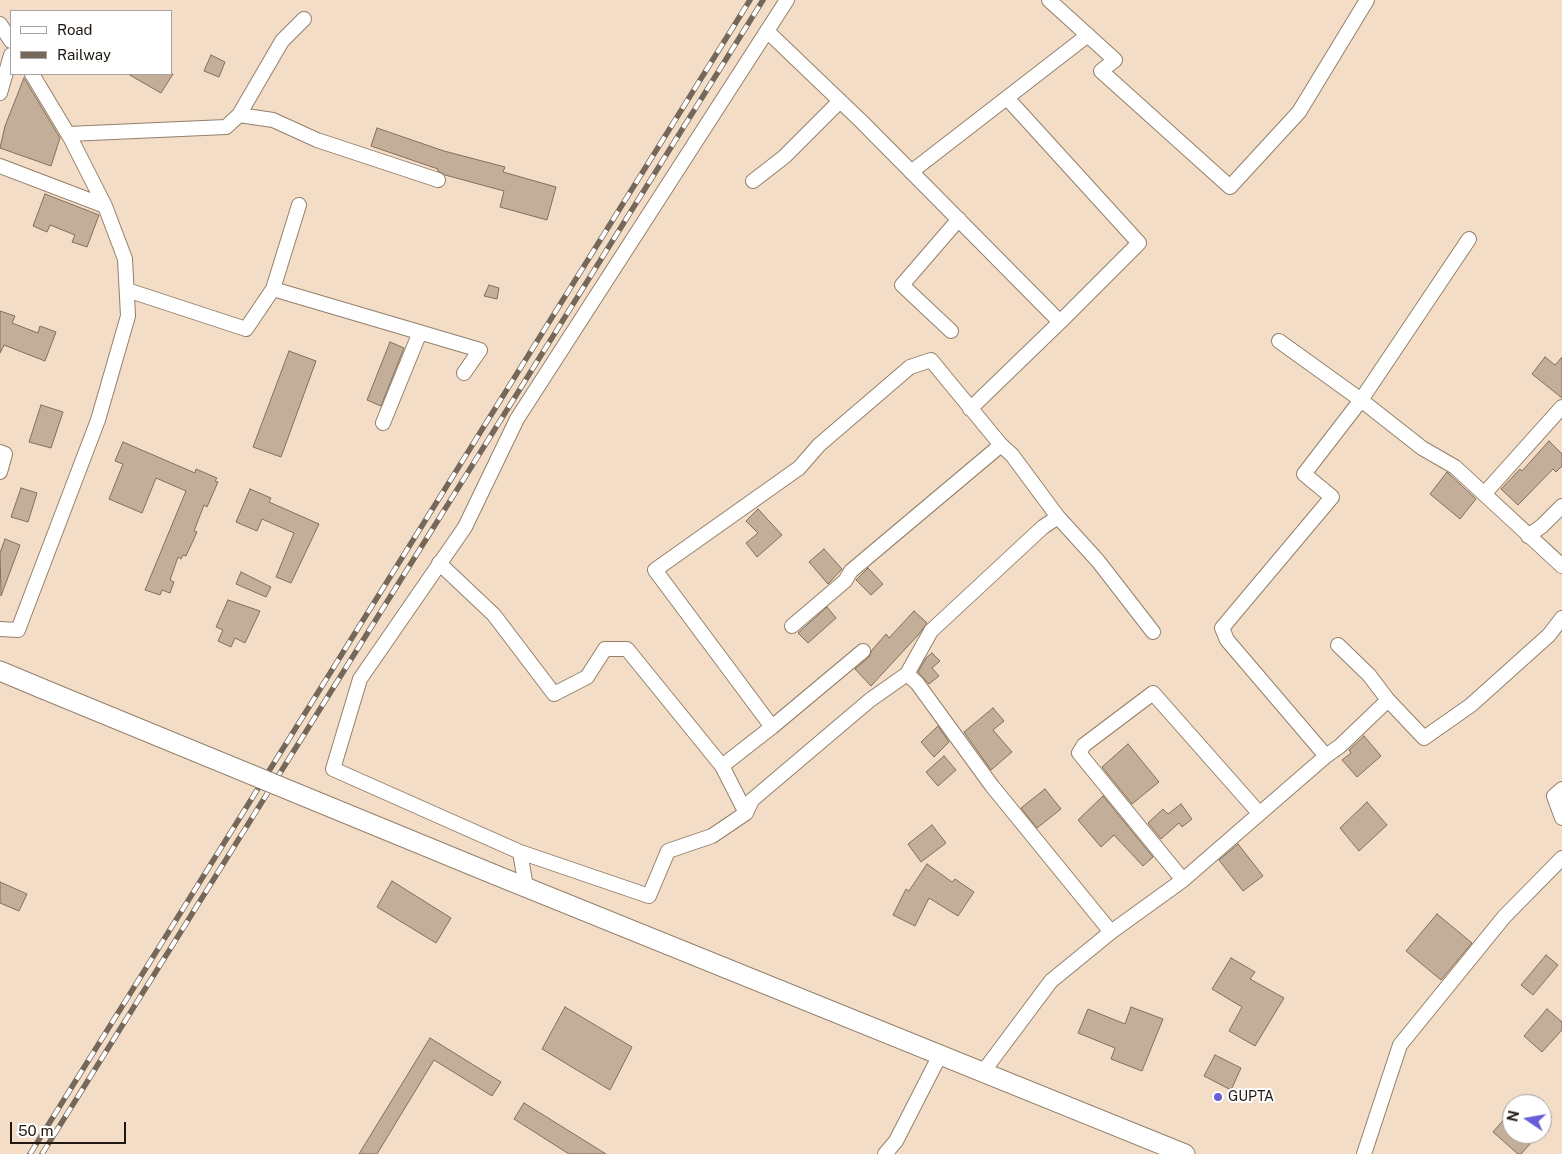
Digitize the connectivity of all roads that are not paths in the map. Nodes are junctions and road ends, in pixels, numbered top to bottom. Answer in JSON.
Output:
{"nodes":[{"id":1,"x":787,"y":0,"type":"edge"},
{"id":2,"x":1049,"y":0,"type":"edge"},
{"id":3,"x":1367,"y":0,"type":"edge"},
{"id":4,"x":304,"y":19,"type":"dead end"},
{"id":5,"x":0,"y":24,"type":"edge"},
{"id":6,"x":767,"y":31,"type":"junction"},
{"id":7,"x":1088,"y":35,"type":"junction"},
{"id":8,"x":10,"y":40,"type":"edge"},
{"id":9,"x":10,"y":58,"type":"edge"},
{"id":10,"x":33,"y":75,"type":"edge"},
{"id":11,"x":0,"y":93,"type":"edge"},
{"id":12,"x":1006,"y":98,"type":"junction"},
{"id":13,"x":840,"y":101,"type":"junction"},
{"id":14,"x":239,"y":115,"type":"junction"},
{"id":15,"x":68,"y":134,"type":"junction"},
{"id":16,"x":0,"y":166,"type":"edge"},
{"id":17,"x":911,"y":172,"type":"junction"},
{"id":18,"x":438,"y":180,"type":"dead end"},
{"id":19,"x":753,"y":181,"type":"dead end"},
{"id":20,"x":299,"y":205,"type":"dead end"},
{"id":21,"x":105,"y":206,"type":"junction"},
{"id":22,"x":959,"y":219,"type":"junction"},
{"id":23,"x":1469,"y":239,"type":"dead end"},
{"id":24,"x":273,"y":289,"type":"junction"},
{"id":25,"x":127,"y":290,"type":"junction"},
{"id":26,"x":1060,"y":322,"type":"junction"},
{"id":27,"x":951,"y":330,"type":"dead end"},
{"id":28,"x":420,"y":332,"type":"junction"},
{"id":29,"x":1279,"y":341,"type":"dead end"},
{"id":30,"x":464,"y":373,"type":"dead end"},
{"id":31,"x":1361,"y":400,"type":"junction"},
{"id":32,"x":1562,"y":407,"type":"edge"},
{"id":33,"x":970,"y":409,"type":"junction"},
{"id":34,"x":383,"y":424,"type":"dead end"},
{"id":35,"x":1001,"y":445,"type":"junction"},
{"id":36,"x":0,"y":452,"type":"edge"},
{"id":37,"x":0,"y":472,"type":"edge"},
{"id":38,"x":1484,"y":494,"type":"junction"},
{"id":39,"x":1562,"y":506,"type":"edge"},
{"id":40,"x":1058,"y":517,"type":"junction"},
{"id":41,"x":1528,"y":536,"type":"junction"},
{"id":42,"x":440,"y":563,"type":"junction"},
{"id":43,"x":1562,"y":566,"type":"edge"},
{"id":44,"x":1562,"y":618,"type":"edge"},
{"id":45,"x":792,"y":626,"type":"dead end"},
{"id":46,"x":0,"y":629,"type":"edge"},
{"id":47,"x":1153,"y":632,"type":"dead end"},
{"id":48,"x":1338,"y":646,"type":"dead end"},
{"id":49,"x":863,"y":651,"type":"dead end"},
{"id":50,"x":0,"y":671,"type":"edge"},
{"id":51,"x":907,"y":674,"type":"junction"},
{"id":52,"x":1388,"y":700,"type":"junction"},
{"id":53,"x":772,"y":727,"type":"junction"},
{"id":54,"x":1326,"y":756,"type":"junction"},
{"id":55,"x":722,"y":766,"type":"junction"},
{"id":56,"x":1562,"y":789,"type":"edge"},
{"id":57,"x":746,"y":813,"type":"junction"},
{"id":58,"x":1259,"y":813,"type":"junction"},
{"id":59,"x":1562,"y":818,"type":"edge"},
{"id":60,"x":520,"y":852,"type":"junction"},
{"id":61,"x":1562,"y":858,"type":"edge"},
{"id":62,"x":1183,"y":880,"type":"junction"},
{"id":63,"x":526,"y":887,"type":"junction"},
{"id":64,"x":1111,"y":932,"type":"junction"},
{"id":65,"x":940,"y":1055,"type":"junction"},
{"id":66,"x":983,"y":1072,"type":"junction"},
{"id":67,"x":885,"y":1154,"type":"edge"},
{"id":68,"x":1184,"y":1154,"type":"edge"},
{"id":69,"x":1364,"y":1154,"type":"edge"}],
"edges":[{"from":1,"to":6,"type":"street"},
{"from":2,"to":7,"type":"street"},
{"from":3,"to":7,"type":"street"},
{"from":4,"to":14,"type":"street"},
{"from":5,"to":8,"type":"street"},
{"from":6,"to":13,"type":"street"},
{"from":6,"to":42,"type":"street"},
{"from":7,"to":12,"type":"street"},
{"from":9,"to":11,"type":"street"},
{"from":10,"to":15,"type":"street"},
{"from":12,"to":17,"type":"street"},
{"from":12,"to":26,"type":"street"},
{"from":13,"to":17,"type":"street"},
{"from":13,"to":19,"type":"street"},
{"from":14,"to":15,"type":"street"},
{"from":14,"to":18,"type":"street"},
{"from":15,"to":21,"type":"street"},
{"from":16,"to":21,"type":"street"},
{"from":17,"to":22,"type":"street"},
{"from":20,"to":24,"type":"street"},
{"from":21,"to":25,"type":"street"},
{"from":22,"to":26,"type":"street"},
{"from":22,"to":27,"type":"street"},
{"from":23,"to":31,"type":"street"},
{"from":24,"to":25,"type":"street"},
{"from":24,"to":28,"type":"street"},
{"from":25,"to":46,"type":"street"},
{"from":26,"to":33,"type":"street"},
{"from":28,"to":30,"type":"street"},
{"from":28,"to":34,"type":"street"},
{"from":29,"to":31,"type":"street"},
{"from":31,"to":38,"type":"street"},
{"from":31,"to":54,"type":"street"},
{"from":32,"to":38,"type":"street"},
{"from":33,"to":35,"type":"street"},
{"from":33,"to":53,"type":"street"},
{"from":35,"to":40,"type":"street"},
{"from":35,"to":45,"type":"street"},
{"from":36,"to":37,"type":"street"},
{"from":38,"to":41,"type":"street"},
{"from":39,"to":41,"type":"street"},
{"from":40,"to":47,"type":"street"},
{"from":40,"to":51,"type":"street"},
{"from":41,"to":43,"type":"street"},
{"from":42,"to":55,"type":"street"},
{"from":42,"to":60,"type":"street"},
{"from":44,"to":52,"type":"street"},
{"from":48,"to":52,"type":"street"},
{"from":49,"to":53,"type":"street"},
{"from":50,"to":63,"type":"main road","bridge":true},
{"from":51,"to":57,"type":"street"},
{"from":51,"to":64,"type":"street"},
{"from":52,"to":54,"type":"street"},
{"from":53,"to":55,"type":"street"},
{"from":54,"to":58,"type":"street"},
{"from":55,"to":57,"type":"street"},
{"from":56,"to":59,"type":"street"},
{"from":57,"to":60,"type":"street"},
{"from":58,"to":62,"type":"street"},
{"from":58,"to":62,"type":"street"},
{"from":60,"to":63,"type":"street"},
{"from":61,"to":69,"type":"street"},
{"from":62,"to":64,"type":"street"},
{"from":63,"to":65,"type":"main road"},
{"from":64,"to":66,"type":"street"},
{"from":65,"to":66,"type":"main road"},
{"from":65,"to":67,"type":"street"},
{"from":66,"to":68,"type":"main road"}]}
